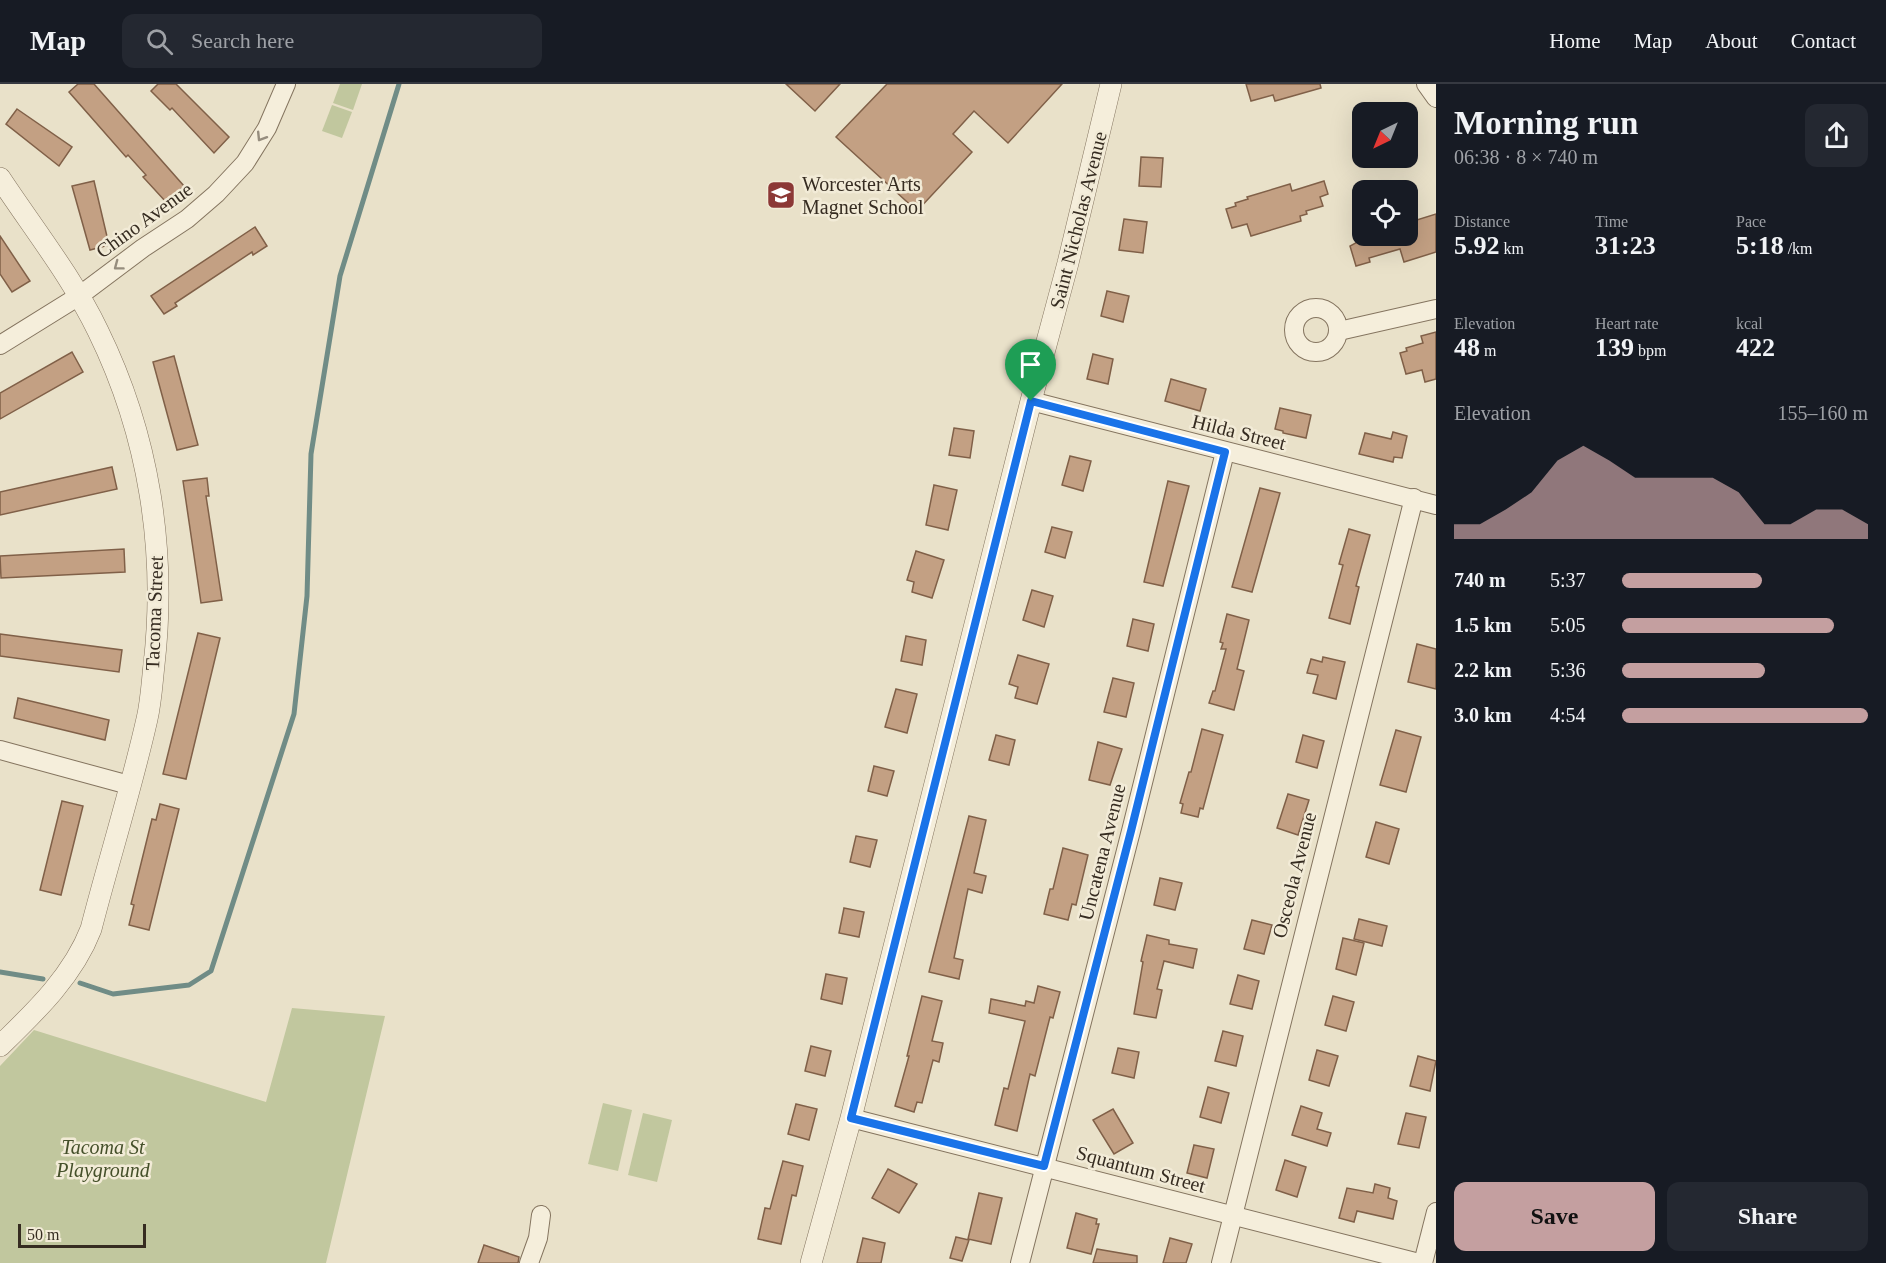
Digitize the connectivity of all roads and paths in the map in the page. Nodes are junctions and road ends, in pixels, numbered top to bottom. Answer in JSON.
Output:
{"nodes":[{"id":1,"x":286,"y":84,"type":"edge"},
{"id":2,"x":1111,"y":84,"type":"edge"},
{"id":3,"x":1426,"y":84,"type":"edge"},
{"id":4,"x":1436,"y":98,"type":"edge"},
{"id":5,"x":0,"y":178,"type":"edge"},
{"id":6,"x":79,"y":296,"type":"junction"},
{"id":7,"x":1436,"y":309,"type":"edge"},
{"id":8,"x":1339,"y":331,"type":"dead end"},
{"id":9,"x":0,"y":345,"type":"edge"},
{"id":10,"x":1031,"y":401,"type":"junction"},
{"id":11,"x":1225,"y":452,"type":"junction"},
{"id":12,"x":1414,"y":498,"type":"junction"},
{"id":13,"x":1436,"y":505,"type":"edge"},
{"id":14,"x":0,"y":750,"type":"edge"},
{"id":15,"x":129,"y":785,"type":"junction"},
{"id":16,"x":0,"y":1046,"type":"edge"},
{"id":17,"x":851,"y":1118,"type":"junction"},
{"id":18,"x":1044,"y":1166,"type":"junction"},
{"id":19,"x":1436,"y":1212,"type":"edge"},
{"id":20,"x":541,"y":1215,"type":"dead end"},
{"id":21,"x":1232,"y":1216,"type":"junction"},
{"id":22,"x":529,"y":1263,"type":"edge"},
{"id":23,"x":811,"y":1263,"type":"edge"},
{"id":24,"x":1020,"y":1263,"type":"edge"},
{"id":25,"x":1221,"y":1263,"type":"edge"},
{"id":26,"x":1421,"y":1263,"type":"edge"}],
"edges":[{"from":1,"to":6,"type":"street","name":"Chino Avenue","one_way":true},
{"from":2,"to":10,"type":"street","name":"Saint Nicholas Avenue"},
{"from":3,"to":4,"type":"street"},
{"from":5,"to":6,"type":"street","name":"Tacoma Street"},
{"from":6,"to":9,"type":"street","name":"Chino Avenue"},
{"from":6,"to":15,"type":"street","name":"Tacoma Street"},
{"from":7,"to":8,"type":"street"},
{"from":10,"to":11,"type":"street","name":"Hilda Street"},
{"from":10,"to":17,"type":"street","name":"Saint Nicholas Avenue"},
{"from":11,"to":12,"type":"street","name":"Hilda Street"},
{"from":11,"to":18,"type":"street","name":"Uncatena Avenue"},
{"from":12,"to":13,"type":"street","name":"Hilda Street"},
{"from":12,"to":21,"type":"street","name":"Osceola Avenue"},
{"from":14,"to":15,"type":"street"},
{"from":15,"to":16,"type":"street","name":"Tacoma Street"},
{"from":17,"to":18,"type":"street","name":"Squantum Street"},
{"from":17,"to":23,"type":"street","name":"Saint Nicholas Avenue"},
{"from":18,"to":21,"type":"street","name":"Squantum Street"},
{"from":18,"to":24,"type":"street","name":"Uncatena Avenue"},
{"from":19,"to":26,"type":"street"},
{"from":20,"to":22,"type":"street"},
{"from":21,"to":25,"type":"street","name":"Osceola Avenue"},
{"from":21,"to":26,"type":"street","name":"Squantum Street"}]}
